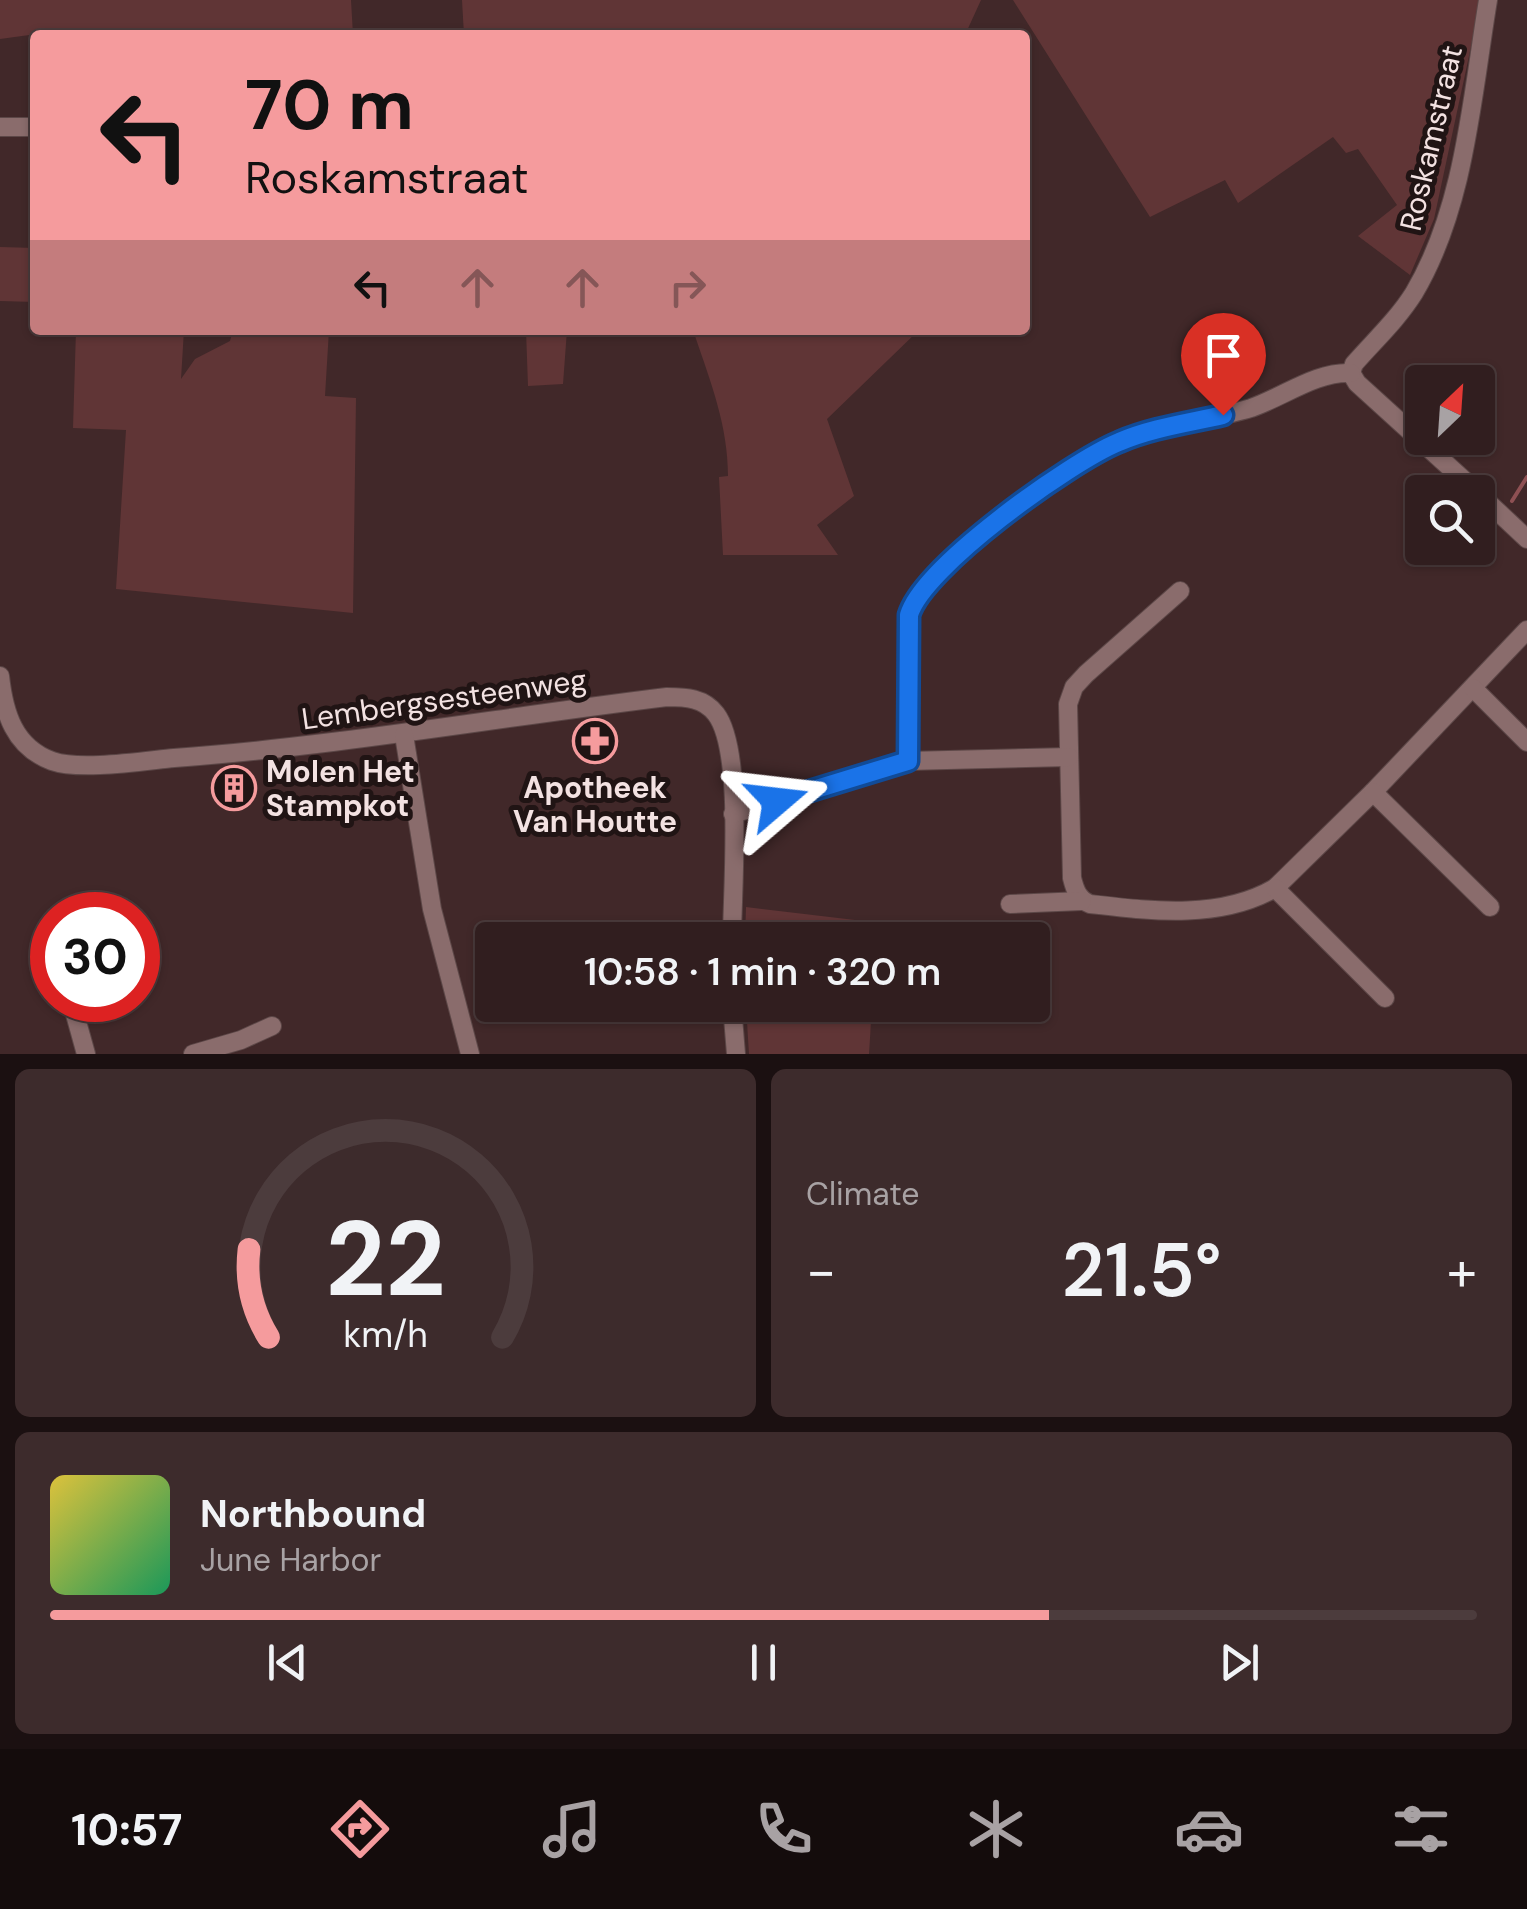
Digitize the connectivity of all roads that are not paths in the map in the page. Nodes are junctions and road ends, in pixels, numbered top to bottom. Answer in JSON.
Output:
{"nodes":[{"id":1,"x":1488,"y":0,"type":"edge"},
{"id":2,"x":0,"y":126,"type":"edge"},
{"id":3,"x":30,"y":128,"type":"edge"},
{"id":4,"x":1351,"y":373,"type":"junction"},
{"id":5,"x":1458,"y":475,"type":"edge"},
{"id":6,"x":1495,"y":509,"type":"edge"},
{"id":7,"x":1527,"y":539,"type":"edge"},
{"id":8,"x":1180,"y":592,"type":"dead end"},
{"id":9,"x":1527,"y":630,"type":"edge"},
{"id":10,"x":0,"y":676,"type":"edge"},
{"id":11,"x":1472,"y":688,"type":"junction"},
{"id":12,"x":404,"y":735,"type":"junction"},
{"id":13,"x":9,"y":740,"type":"edge"},
{"id":14,"x":1527,"y":742,"type":"edge"},
{"id":15,"x":1069,"y":757,"type":"junction"},
{"id":16,"x":908,"y":761,"type":"junction"},
{"id":17,"x":1373,"y":792,"type":"junction"},
{"id":18,"x":733,"y":814,"type":"junction"},
{"id":19,"x":1274,"y":888,"type":"junction"},
{"id":20,"x":1082,"y":900,"type":"junction"},
{"id":21,"x":1010,"y":904,"type":"dead end"},
{"id":22,"x":1490,"y":908,"type":"dead end"},
{"id":23,"x":732,"y":922,"type":"edge"},
{"id":24,"x":1385,"y":998,"type":"dead end"},
{"id":25,"x":77,"y":1022,"type":"edge"},
{"id":26,"x":733,"y":1022,"type":"edge"},
{"id":27,"x":272,"y":1026,"type":"dead end"},
{"id":28,"x":86,"y":1054,"type":"edge"},
{"id":29,"x":193,"y":1054,"type":"edge"},
{"id":30,"x":470,"y":1054,"type":"edge"},
{"id":31,"x":736,"y":1054,"type":"edge"}],
"edges":[{"from":1,"to":4,"type":"street","name":"Roskamstraat"},
{"from":2,"to":3,"type":"street"},
{"from":4,"to":5,"type":"street"},
{"from":4,"to":16,"type":"street"},
{"from":6,"to":7,"type":"street"},
{"from":8,"to":15,"type":"street"},
{"from":9,"to":11,"type":"street"},
{"from":10,"to":13,"type":"street","name":"Lembergsesteenweg"},
{"from":11,"to":14,"type":"street"},
{"from":11,"to":17,"type":"street"},
{"from":12,"to":13,"type":"street","name":"Lembergsesteenweg"},
{"from":12,"to":18,"type":"street","name":"Lembergsesteenweg"},
{"from":12,"to":30,"type":"street"},
{"from":15,"to":16,"type":"street"},
{"from":15,"to":20,"type":"street"},
{"from":16,"to":18,"type":"street"},
{"from":17,"to":19,"type":"street"},
{"from":17,"to":22,"type":"street"},
{"from":18,"to":23,"type":"street","name":"Lembergsesteenweg"},
{"from":19,"to":20,"type":"street"},
{"from":19,"to":24,"type":"street"},
{"from":20,"to":21,"type":"street"},
{"from":25,"to":28,"type":"street"},
{"from":26,"to":31,"type":"street"},
{"from":27,"to":29,"type":"street"}]}
